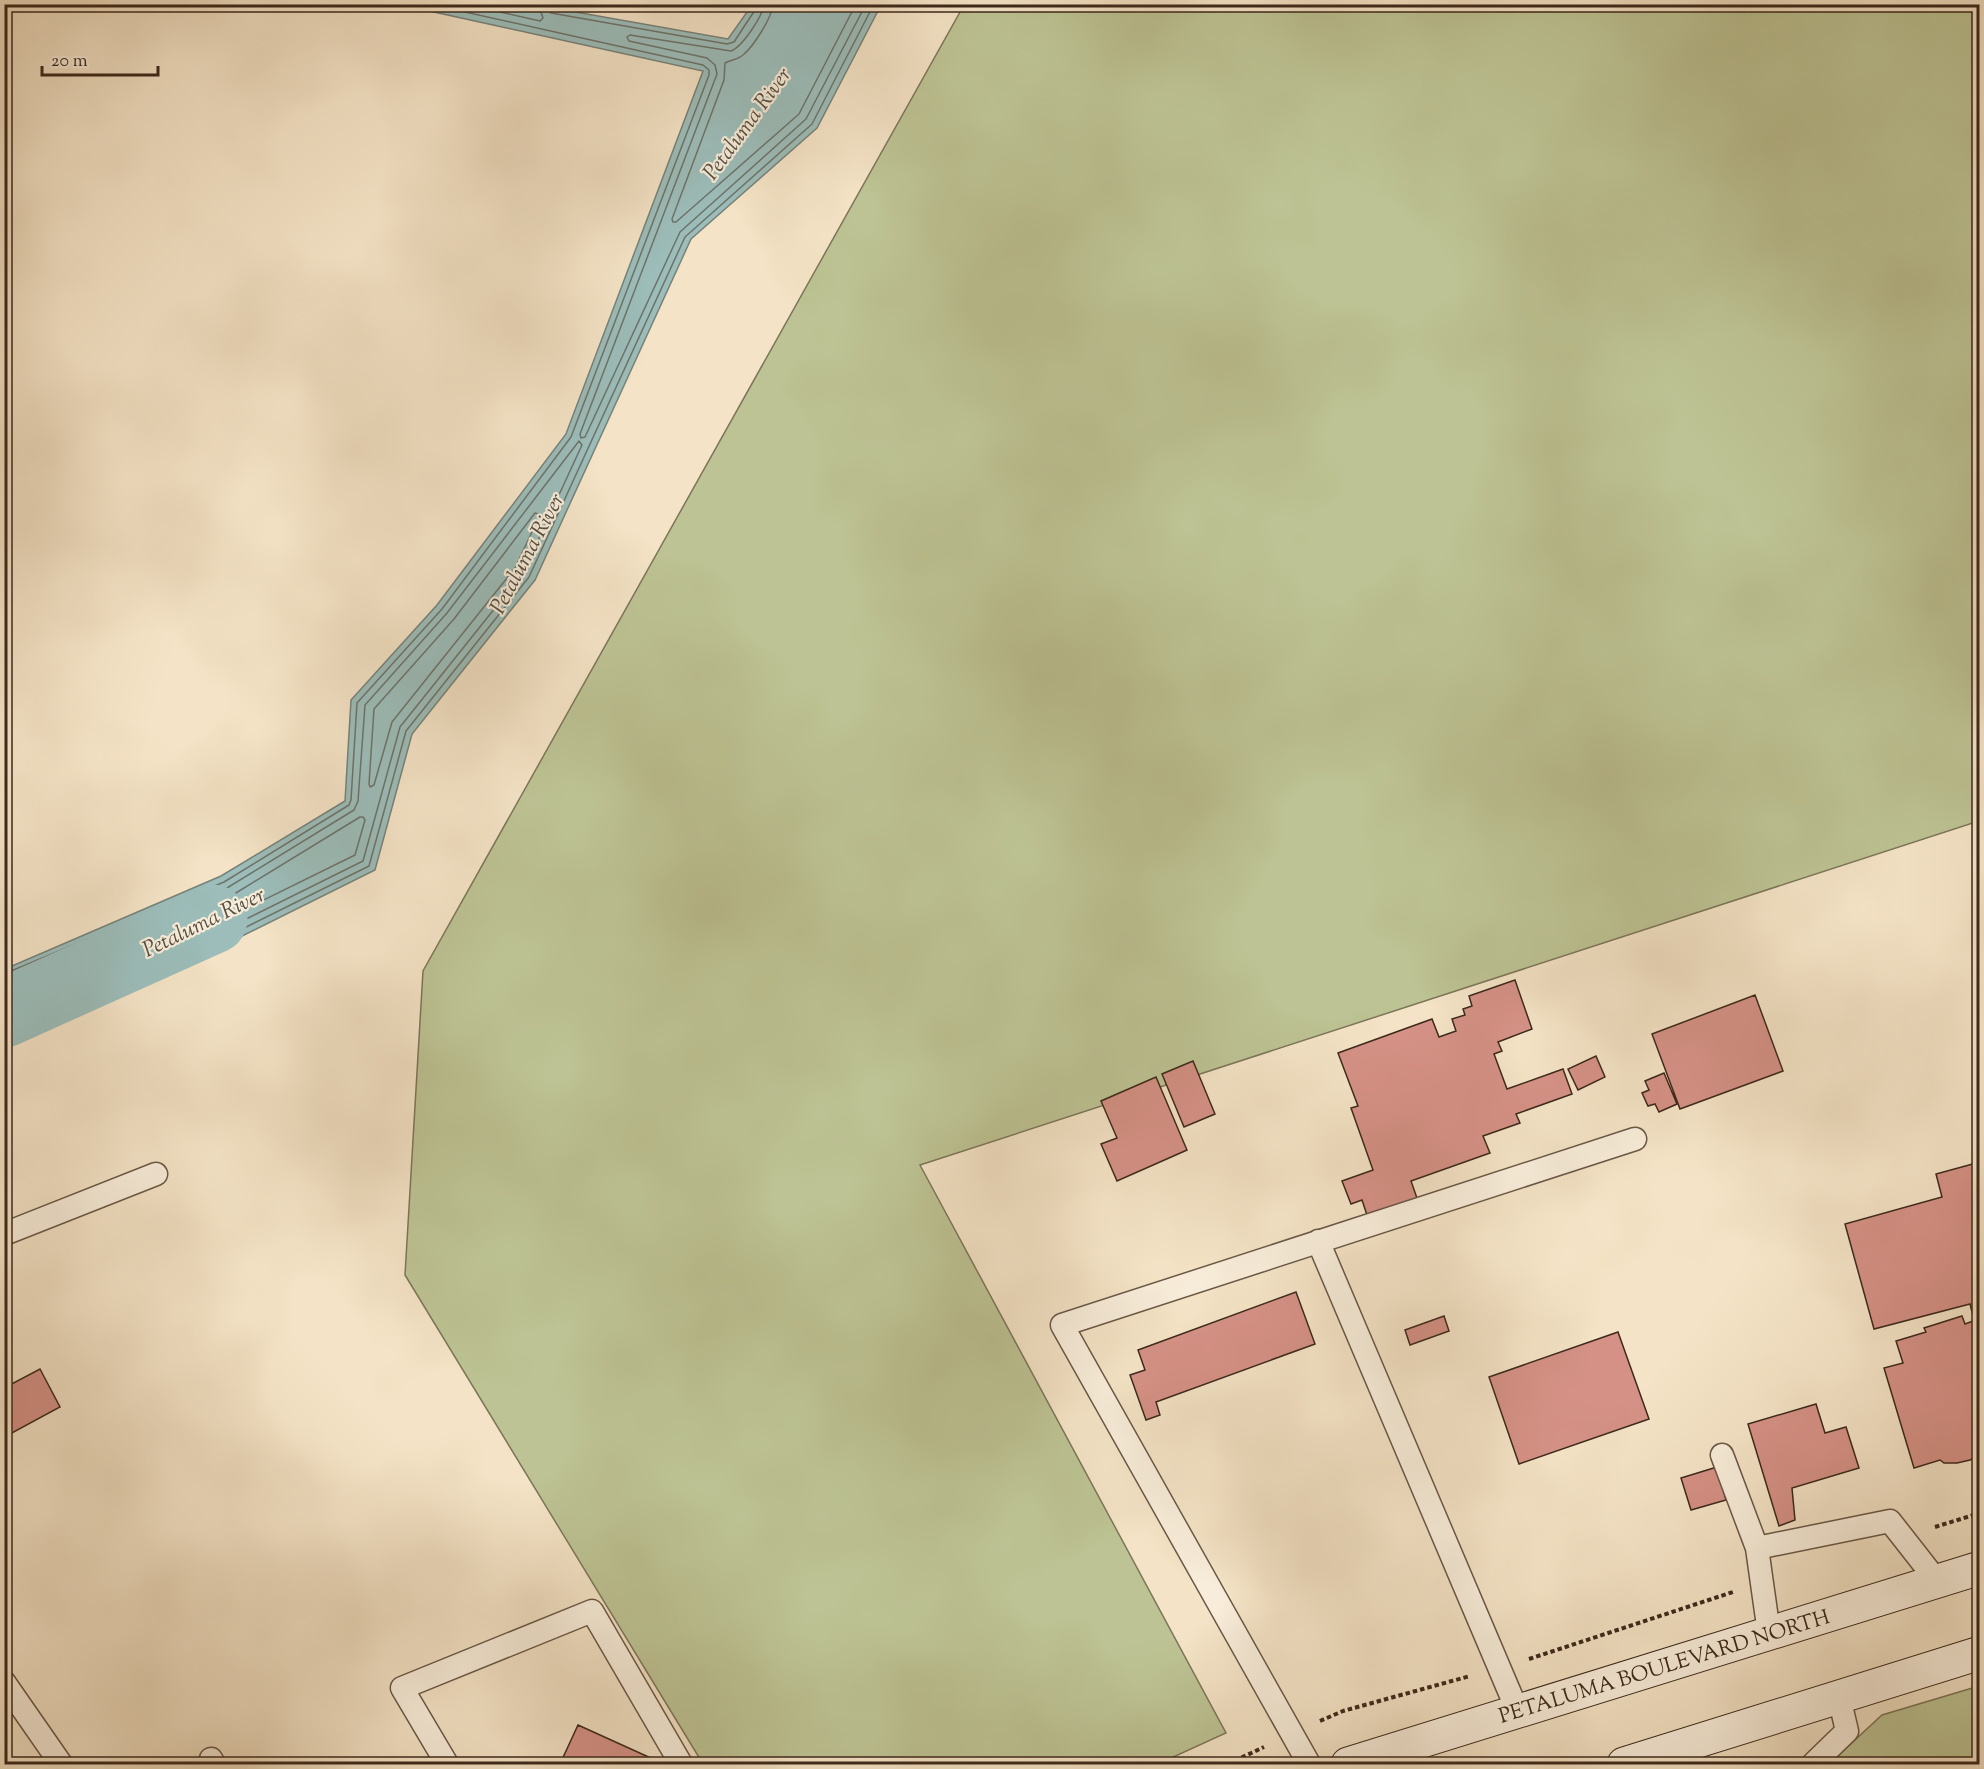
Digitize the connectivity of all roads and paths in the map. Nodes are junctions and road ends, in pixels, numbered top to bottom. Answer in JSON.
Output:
{"nodes":[{"id":1,"x":1635,"y":1139,"type":"dead end"},
{"id":2,"x":156,"y":1173,"type":"dead end"},
{"id":3,"x":4,"y":1234,"type":"edge"},
{"id":4,"x":1318,"y":1241,"type":"junction"},
{"id":5,"x":1722,"y":1455,"type":"dead end"},
{"id":6,"x":1980,"y":1513,"type":"edge"},
{"id":7,"x":1903,"y":1538,"type":"junction"},
{"id":8,"x":1757,"y":1548,"type":"junction"},
{"id":9,"x":1980,"y":1568,"type":"edge"},
{"id":10,"x":1937,"y":1581,"type":"junction"},
{"id":11,"x":1762,"y":1583,"type":"junction"},
{"id":12,"x":1768,"y":1633,"type":"junction"},
{"id":13,"x":1980,"y":1653,"type":"edge"},
{"id":14,"x":1499,"y":1668,"type":"junction"},
{"id":15,"x":4,"y":1682,"type":"edge"},
{"id":16,"x":1839,"y":1697,"type":"junction"},
{"id":17,"x":1518,"y":1712,"type":"junction"},
{"id":18,"x":1292,"y":1734,"type":"junction"},
{"id":19,"x":62,"y":1764,"type":"edge"},
{"id":20,"x":447,"y":1764,"type":"edge"},
{"id":21,"x":681,"y":1764,"type":"edge"},
{"id":22,"x":1228,"y":1764,"type":"edge"},
{"id":23,"x":1309,"y":1764,"type":"edge"},
{"id":24,"x":1348,"y":1764,"type":"edge"},
{"id":25,"x":1623,"y":1764,"type":"edge"},
{"id":26,"x":1813,"y":1764,"type":"edge"}],
"edges":[{"from":1,"to":4,"type":"lane"},
{"from":2,"to":3,"type":"lane"},
{"from":4,"to":14,"type":"lane"},
{"from":4,"to":18,"type":"lane"},
{"from":5,"to":8,"type":"lane"},
{"from":6,"to":7,"type":"path"},
{"from":7,"to":8,"type":"lane"},
{"from":7,"to":10,"type":"lane"},
{"from":8,"to":11,"type":"lane"},
{"from":9,"to":10,"type":"main road","name":"PETALUMA BOULEVARD NORTH"},
{"from":10,"to":12,"type":"main road","name":"PETALUMA BOULEVARD NORTH"},
{"from":11,"to":12,"type":"lane"},
{"from":11,"to":14,"type":"path"},
{"from":12,"to":17,"type":"main road","name":"PETALUMA BOULEVARD NORTH"},
{"from":13,"to":16,"type":"main road"},
{"from":14,"to":17,"type":"lane"},
{"from":14,"to":18,"type":"path"},
{"from":15,"to":19,"type":"lane"},
{"from":16,"to":25,"type":"main road"},
{"from":16,"to":26,"type":"lane"},
{"from":17,"to":24,"type":"main road","name":"PETALUMA BOULEVARD NORTH"},
{"from":18,"to":22,"type":"path"},
{"from":18,"to":23,"type":"lane"},
{"from":20,"to":21,"type":"lane"}]}
